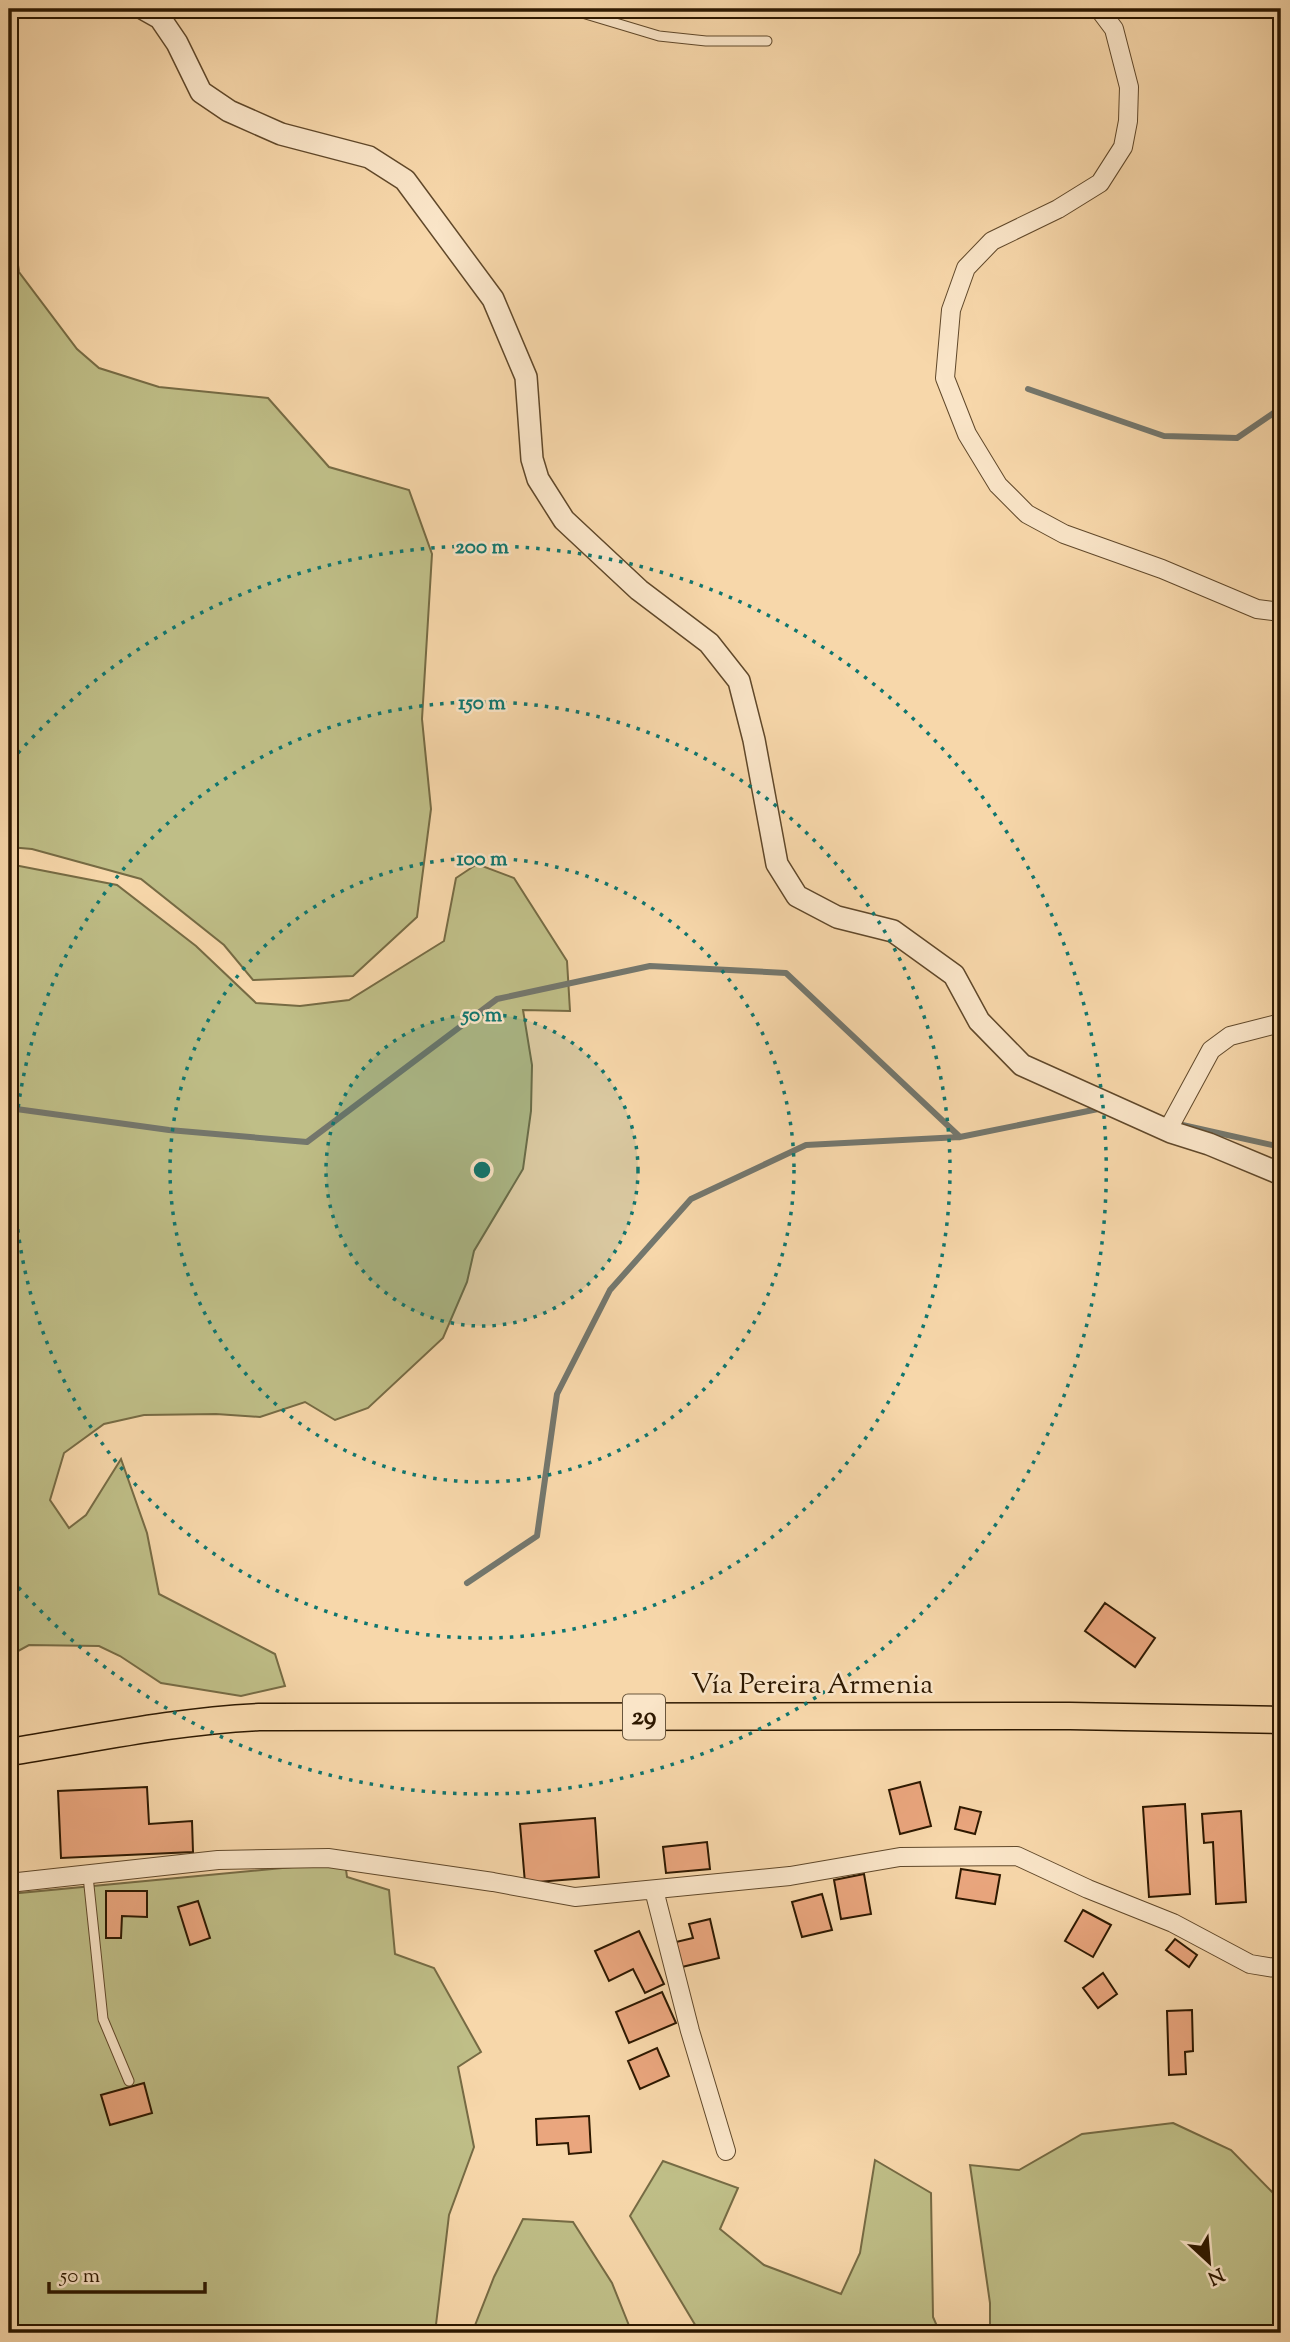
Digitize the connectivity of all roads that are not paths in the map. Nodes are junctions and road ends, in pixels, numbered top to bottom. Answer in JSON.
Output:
{"nodes":[{"id":1,"x":144,"y":9,"type":"edge"},
{"id":2,"x":569,"y":9,"type":"edge"},
{"id":3,"x":1099,"y":9,"type":"edge"},
{"id":4,"x":767,"y":41,"type":"dead end"},
{"id":5,"x":1281,"y":612,"type":"edge"},
{"id":6,"x":1281,"y":1023,"type":"edge"},
{"id":7,"x":1171,"y":1132,"type":"junction"},
{"id":8,"x":1281,"y":1174,"type":"edge"},
{"id":9,"x":1281,"y":1720,"type":"edge"},
{"id":10,"x":9,"y":1752,"type":"edge"},
{"id":11,"x":88,"y":1876,"type":"junction"},
{"id":12,"x":9,"y":1883,"type":"edge"},
{"id":13,"x":654,"y":1890,"type":"junction"},
{"id":14,"x":1281,"y":1969,"type":"edge"},
{"id":15,"x":129,"y":2081,"type":"dead end"},
{"id":16,"x":726,"y":2151,"type":"dead end"}],
"edges":[{"from":1,"to":7,"type":"street"},
{"from":2,"to":4,"type":"lane"},
{"from":3,"to":5,"type":"street"},
{"from":6,"to":7,"type":"street"},
{"from":7,"to":8,"type":"street"},
{"from":9,"to":10,"type":"main road","name":"Vía Pereira Armenia","number":"29"},
{"from":11,"to":12,"type":"street"},
{"from":11,"to":13,"type":"street"},
{"from":11,"to":15,"type":"lane"},
{"from":13,"to":14,"type":"street"},
{"from":13,"to":16,"type":"street"}]}
